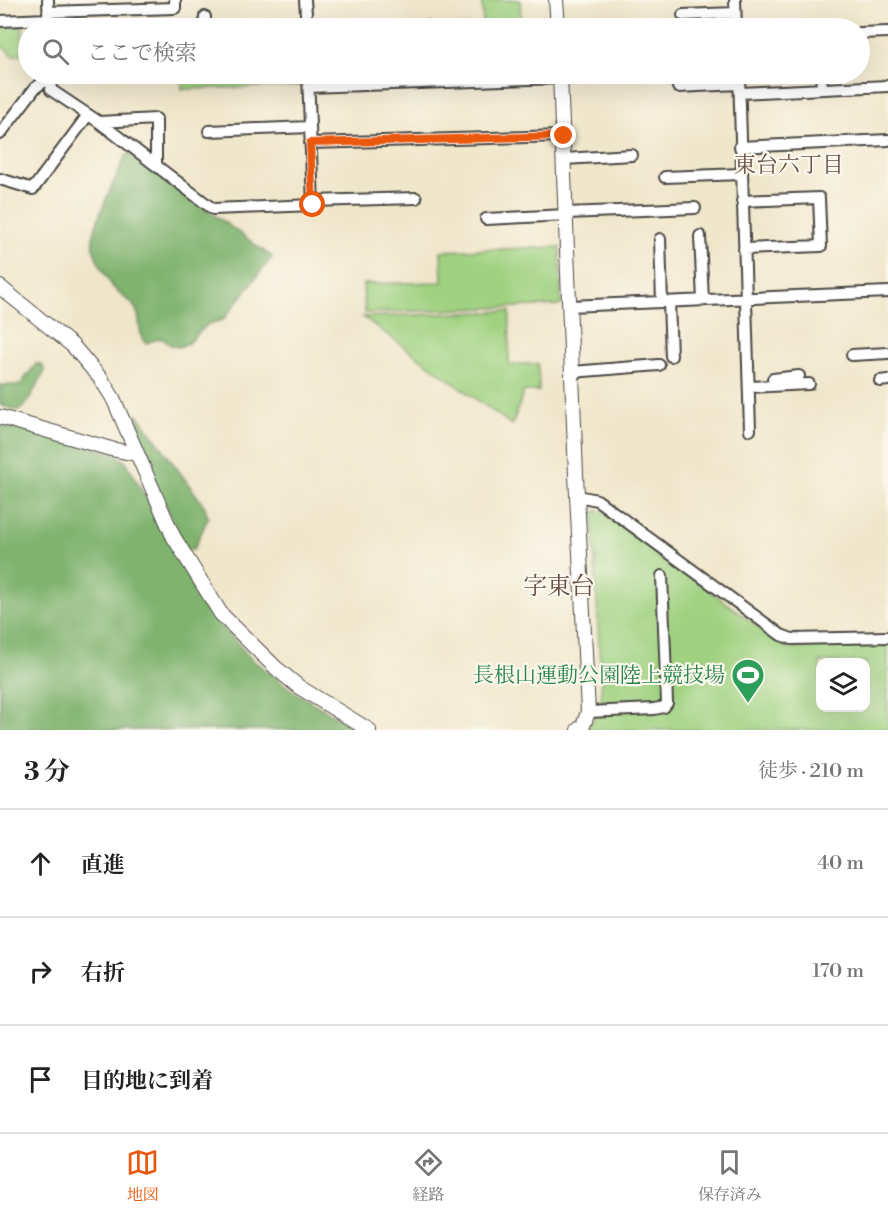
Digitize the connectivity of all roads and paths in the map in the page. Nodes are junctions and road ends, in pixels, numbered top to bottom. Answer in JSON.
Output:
{"nodes":[{"id":1,"x":175,"y":0,"type":"edge"},
{"id":2,"x":305,"y":0,"type":"edge"},
{"id":3,"x":556,"y":0,"type":"edge"},
{"id":4,"x":735,"y":0,"type":"edge"},
{"id":5,"x":735,"y":13,"type":"junction"},
{"id":6,"x":48,"y":15,"type":"edge"},
{"id":7,"x":683,"y":15,"type":"dead end"},
{"id":8,"x":24,"y":18,"type":"edge"},
{"id":9,"x":306,"y":18,"type":"edge"},
{"id":10,"x":557,"y":18,"type":"edge"},
{"id":11,"x":735,"y":18,"type":"edge"},
{"id":12,"x":18,"y":19,"type":"edge"},
{"id":13,"x":0,"y":21,"type":"edge"},
{"id":14,"x":888,"y":32,"type":"edge"},
{"id":15,"x":870,"y":33,"type":"edge"},
{"id":16,"x":40,"y":84,"type":"edge"},
{"id":17,"x":50,"y":84,"type":"edge"},
{"id":18,"x":309,"y":84,"type":"edge"},
{"id":19,"x":377,"y":84,"type":"edge"},
{"id":20,"x":561,"y":84,"type":"edge"},
{"id":21,"x":678,"y":84,"type":"edge"},
{"id":22,"x":739,"y":84,"type":"edge"},
{"id":23,"x":822,"y":84,"type":"edge"},
{"id":24,"x":888,"y":86,"type":"edge"},
{"id":25,"x":309,"y":87,"type":"junction"},
{"id":26,"x":822,"y":89,"type":"junction"},
{"id":27,"x":88,"y":115,"type":"junction"},
{"id":28,"x":99,"y":122,"type":"junction"},
{"id":29,"x":310,"y":127,"type":"junction"},
{"id":30,"x":209,"y":131,"type":"dead end"},
{"id":31,"x":0,"y":134,"type":"edge"},
{"id":32,"x":564,"y":136,"type":"junction"},
{"id":33,"x":888,"y":140,"type":"edge"},
{"id":34,"x":310,"y":143,"type":"junction"},
{"id":35,"x":740,"y":147,"type":"junction"},
{"id":36,"x":632,"y":155,"type":"dead end"},
{"id":37,"x":564,"y":159,"type":"junction"},
{"id":38,"x":156,"y":165,"type":"junction"},
{"id":39,"x":741,"y":174,"type":"junction"},
{"id":40,"x":664,"y":177,"type":"dead end"},
{"id":41,"x":0,"y":178,"type":"edge"},
{"id":42,"x":416,"y":198,"type":"dead end"},
{"id":43,"x":312,"y":201,"type":"junction"},
{"id":44,"x":742,"y":201,"type":"junction"},
{"id":45,"x":695,"y":208,"type":"dead end"},
{"id":46,"x":566,"y":214,"type":"junction"},
{"id":47,"x":486,"y":219,"type":"dead end"},
{"id":48,"x":699,"y":236,"type":"dead end"},
{"id":49,"x":660,"y":239,"type":"dead end"},
{"id":50,"x":744,"y":249,"type":"junction"},
{"id":51,"x":0,"y":287,"type":"edge"},
{"id":52,"x":888,"y":292,"type":"edge"},
{"id":53,"x":746,"y":298,"type":"junction"},
{"id":54,"x":703,"y":300,"type":"junction"},
{"id":55,"x":665,"y":302,"type":"junction"},
{"id":56,"x":569,"y":306,"type":"junction"},
{"id":57,"x":888,"y":353,"type":"edge"},
{"id":58,"x":852,"y":355,"type":"dead end"},
{"id":59,"x":671,"y":356,"type":"dead end"},
{"id":60,"x":659,"y":365,"type":"dead end"},
{"id":61,"x":572,"y":372,"type":"junction"},
{"id":62,"x":799,"y":376,"type":"dead end"},
{"id":63,"x":748,"y":384,"type":"junction"},
{"id":64,"x":809,"y":384,"type":"dead end"},
{"id":65,"x":0,"y":417,"type":"edge"},
{"id":66,"x":750,"y":430,"type":"dead end"},
{"id":67,"x":136,"y":454,"type":"junction"},
{"id":68,"x":578,"y":496,"type":"junction"},
{"id":69,"x":662,"y":576,"type":"dead end"},
{"id":70,"x":888,"y":637,"type":"edge"},
{"id":71,"x":588,"y":712,"type":"junction"},
{"id":72,"x":369,"y":730,"type":"edge"},
{"id":73,"x":578,"y":730,"type":"edge"}],
"edges":[{"from":1,"to":6,"type":"street"},
{"from":2,"to":9,"type":"street"},
{"from":3,"to":10,"type":"street"},
{"from":4,"to":5,"type":"street"},
{"from":5,"to":7,"type":"street"},
{"from":5,"to":11,"type":"street"},
{"from":6,"to":8,"type":"street"},
{"from":12,"to":13,"type":"street"},
{"from":14,"to":15,"type":"street"},
{"from":16,"to":31,"type":"street"},
{"from":17,"to":27,"type":"street"},
{"from":18,"to":25,"type":"street"},
{"from":19,"to":25,"type":"street"},
{"from":20,"to":32,"type":"street"},
{"from":21,"to":22,"type":"street"},
{"from":22,"to":26,"type":"street"},
{"from":22,"to":35,"type":"street"},
{"from":23,"to":26,"type":"street"},
{"from":24,"to":26,"type":"street"},
{"from":25,"to":29,"type":"street"},
{"from":27,"to":28,"type":"street"},
{"from":27,"to":41,"type":"street"},
{"from":28,"to":38,"type":"street"},
{"from":28,"to":38,"type":"street"},
{"from":29,"to":30,"type":"street"},
{"from":29,"to":34,"type":"street"},
{"from":32,"to":34,"type":"street"},
{"from":32,"to":37,"type":"street"},
{"from":33,"to":35,"type":"street"},
{"from":34,"to":43,"type":"street"},
{"from":35,"to":39,"type":"street"},
{"from":36,"to":37,"type":"street"},
{"from":37,"to":46,"type":"street"},
{"from":38,"to":43,"type":"street"},
{"from":39,"to":40,"type":"street"},
{"from":39,"to":44,"type":"street"},
{"from":42,"to":43,"type":"street"},
{"from":44,"to":50,"type":"street"},
{"from":44,"to":50,"type":"street"},
{"from":45,"to":46,"type":"street"},
{"from":46,"to":47,"type":"street"},
{"from":46,"to":56,"type":"street"},
{"from":48,"to":54,"type":"street"},
{"from":49,"to":55,"type":"street"},
{"from":50,"to":53,"type":"street"},
{"from":51,"to":67,"type":"street"},
{"from":52,"to":53,"type":"street"},
{"from":53,"to":54,"type":"street"},
{"from":53,"to":63,"type":"street"},
{"from":54,"to":55,"type":"street"},
{"from":55,"to":56,"type":"street"},
{"from":55,"to":59,"type":"street"},
{"from":56,"to":61,"type":"street"},
{"from":57,"to":58,"type":"street"},
{"from":60,"to":61,"type":"street"},
{"from":61,"to":68,"type":"street"},
{"from":62,"to":63,"type":"street"},
{"from":63,"to":64,"type":"street"},
{"from":63,"to":66,"type":"street"},
{"from":65,"to":67,"type":"street"},
{"from":67,"to":72,"type":"street"},
{"from":68,"to":70,"type":"street"},
{"from":68,"to":71,"type":"street"},
{"from":69,"to":71,"type":"street"},
{"from":71,"to":73,"type":"street"}]}
